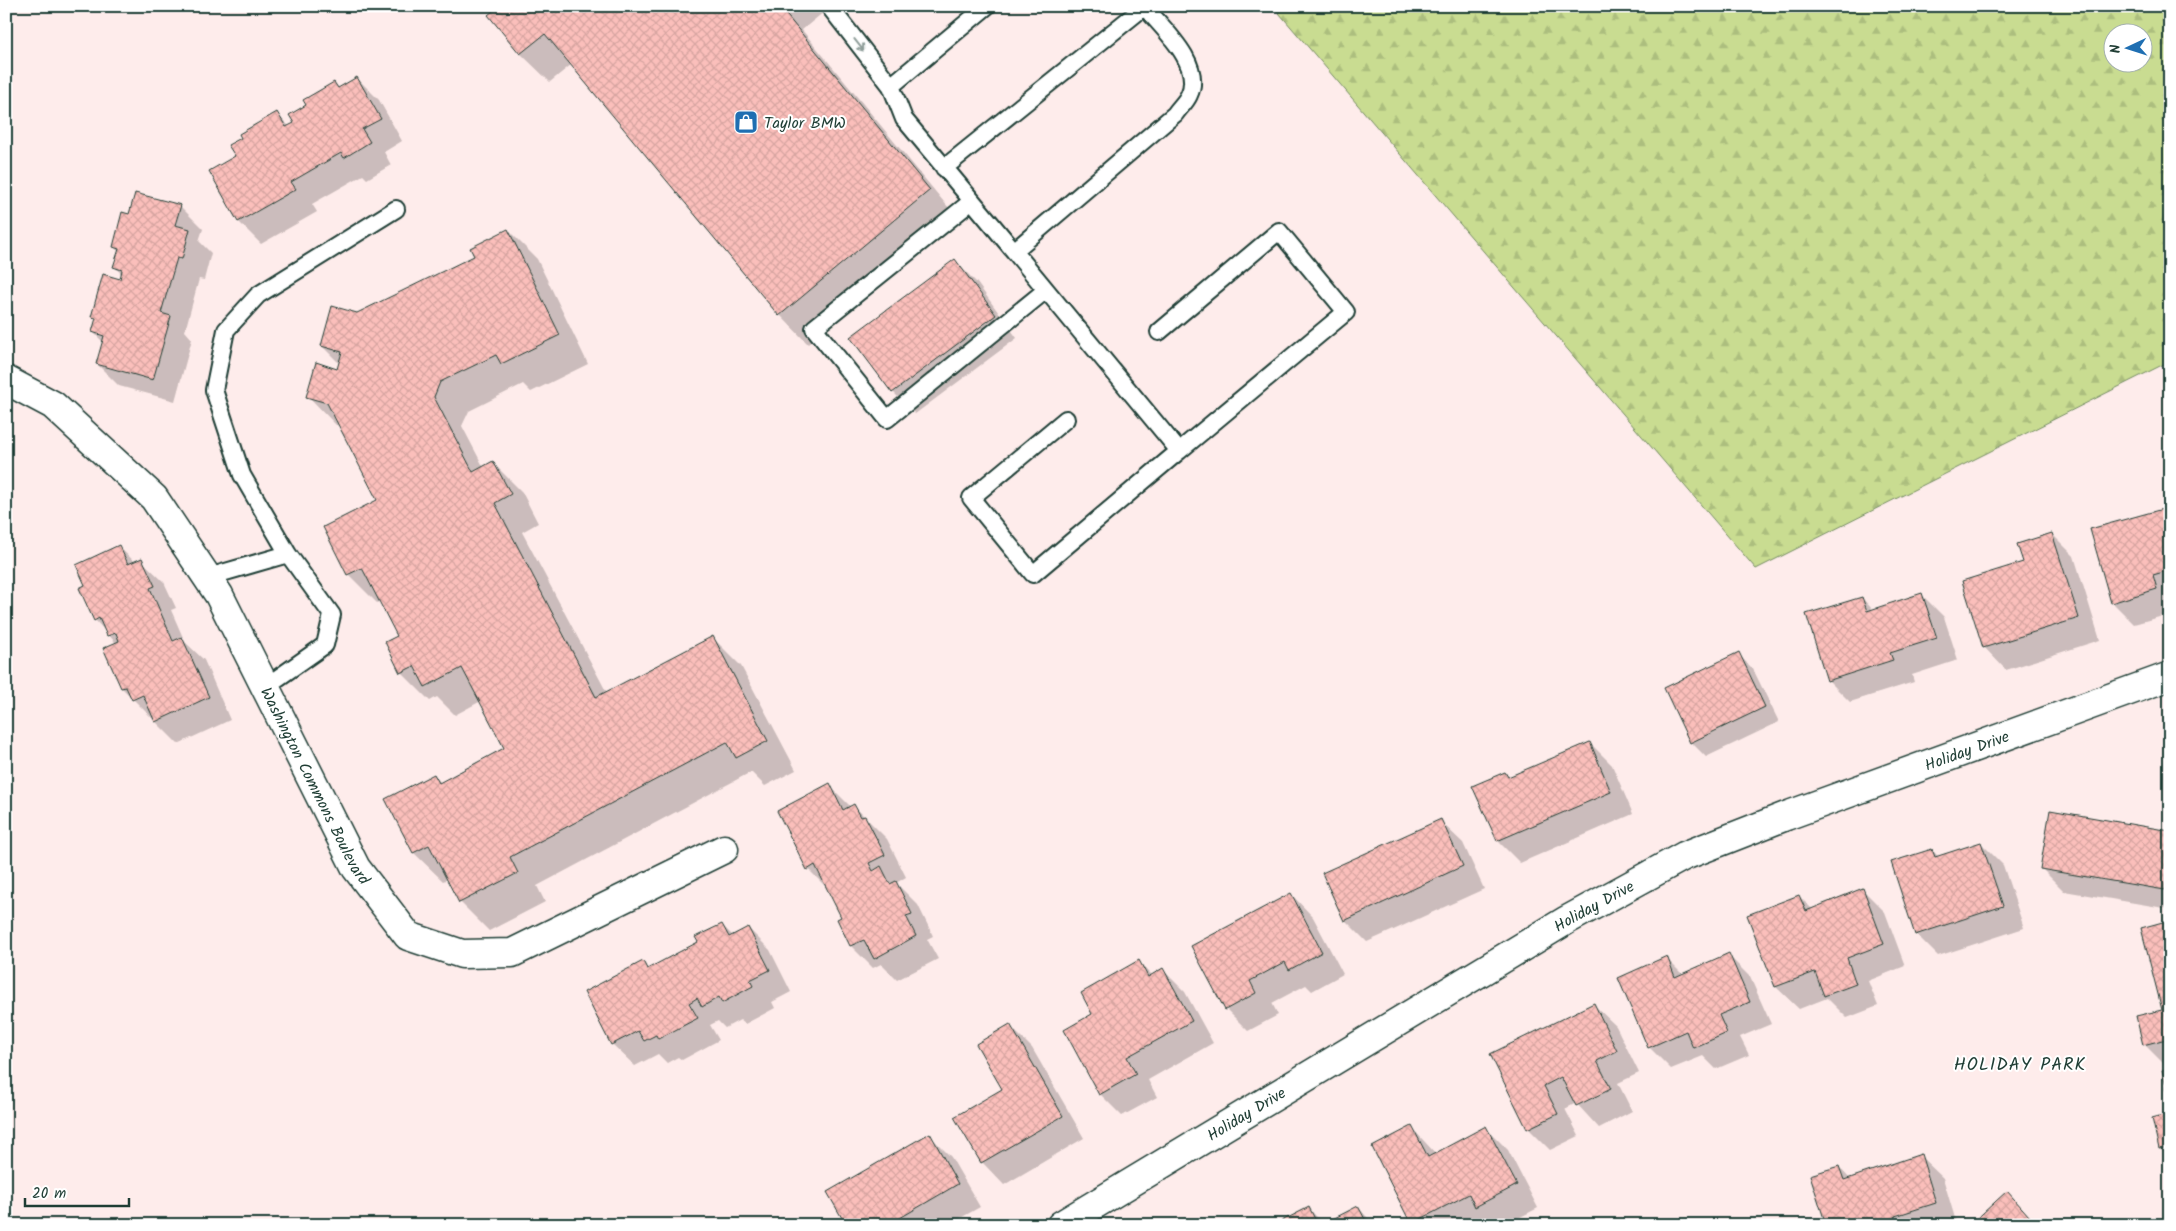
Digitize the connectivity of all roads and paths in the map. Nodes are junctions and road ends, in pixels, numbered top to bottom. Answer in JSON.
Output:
{"nodes":[{"id":1,"x":829,"y":6,"type":"edge"},
{"id":2,"x":988,"y":6,"type":"edge"},
{"id":3,"x":1144,"y":6,"type":"edge"},
{"id":4,"x":892,"y":86,"type":"junction"},
{"id":5,"x":944,"y":168,"type":"junction"},
{"id":6,"x":972,"y":201,"type":"junction"},
{"id":7,"x":396,"y":209,"type":"dead end"},
{"id":8,"x":1014,"y":251,"type":"junction"},
{"id":9,"x":1046,"y":290,"type":"junction"},
{"id":10,"x":1159,"y":332,"type":"dead end"},
{"id":11,"x":6,"y":380,"type":"edge"},
{"id":12,"x":1066,"y":419,"type":"dead end"},
{"id":13,"x":1179,"y":451,"type":"junction"},
{"id":14,"x":288,"y":554,"type":"junction"},
{"id":15,"x":208,"y":577,"type":"junction"},
{"id":16,"x":2170,"y":676,"type":"edge"},
{"id":17,"x":265,"y":687,"type":"junction"},
{"id":18,"x":724,"y":850,"type":"dead end"},
{"id":19,"x":1061,"y":1225,"type":"edge"}],
"edges":[{"from":1,"to":4,"type":"lane","one_way":true},
{"from":2,"to":4,"type":"lane"},
{"from":3,"to":5,"type":"lane"},
{"from":3,"to":8,"type":"lane"},
{"from":4,"to":5,"type":"lane"},
{"from":5,"to":6,"type":"lane"},
{"from":6,"to":8,"type":"lane"},
{"from":6,"to":9,"type":"lane"},
{"from":7,"to":14,"type":"lane"},
{"from":8,"to":9,"type":"lane"},
{"from":9,"to":13,"type":"lane"},
{"from":10,"to":13,"type":"lane"},
{"from":11,"to":15,"type":"street","name":"Washington Commons Boulevard"},
{"from":12,"to":13,"type":"lane"},
{"from":14,"to":15,"type":"lane"},
{"from":14,"to":17,"type":"lane"},
{"from":15,"to":17,"type":"street","name":"Washington Commons Boulevard"},
{"from":16,"to":19,"type":"street","name":"Holiday Drive"},
{"from":17,"to":18,"type":"street","name":"Washington Commons Boulevard"}]}
